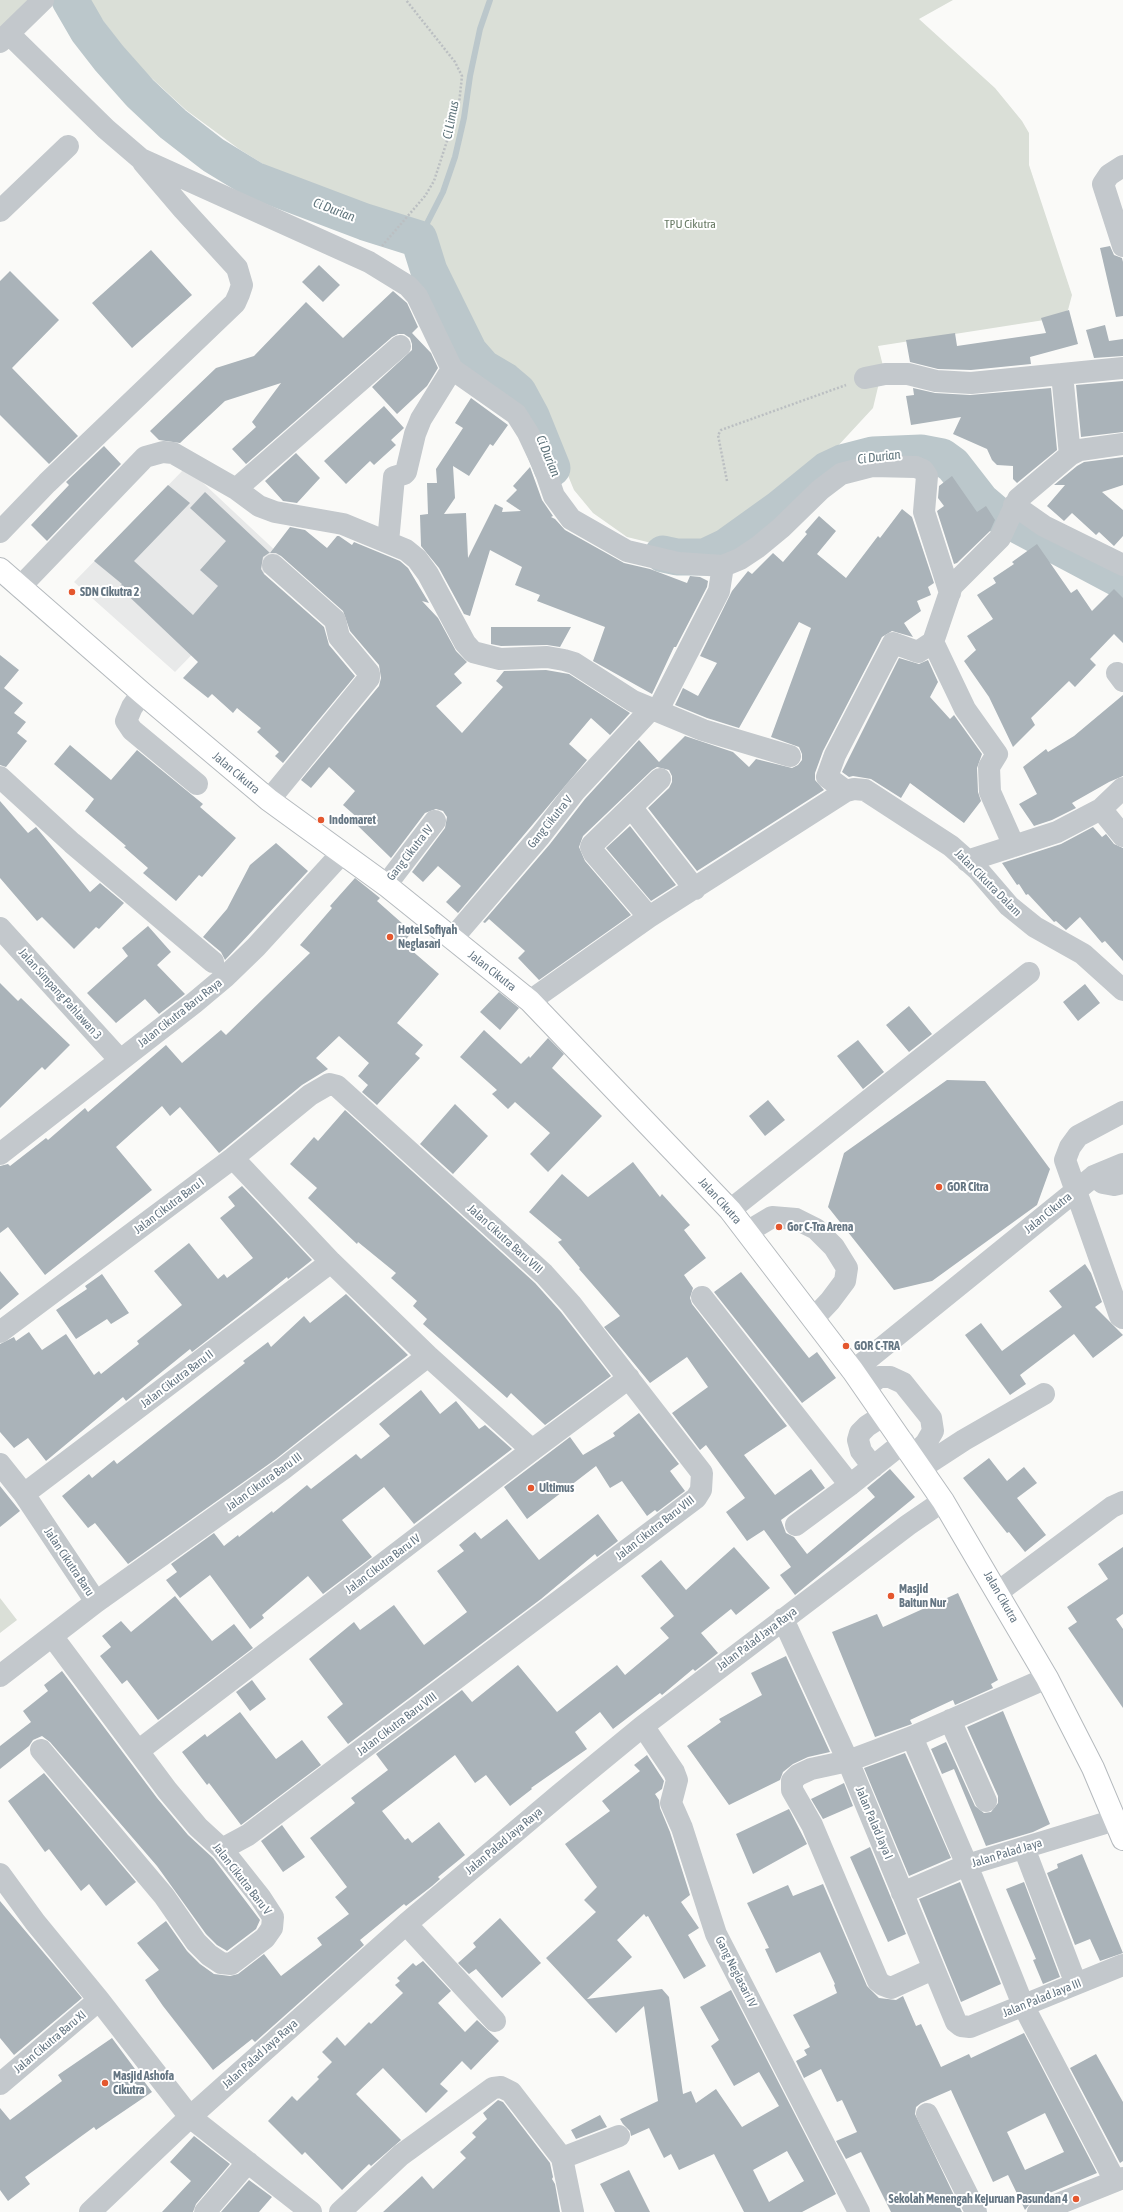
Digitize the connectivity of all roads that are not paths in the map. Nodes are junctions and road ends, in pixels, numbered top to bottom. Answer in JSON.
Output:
{"nodes":[{"id":1,"x":43,"y":0,"type":"edge"},
{"id":2,"x":5,"y":38,"type":"edge"},
{"id":3,"x":68,"y":146,"type":"dead end"},
{"id":4,"x":141,"y":159,"type":"junction"},
{"id":5,"x":1123,"y":166,"type":"edge"},
{"id":6,"x":0,"y":212,"type":"edge"},
{"id":7,"x":1123,"y":246,"type":"edge"},
{"id":8,"x":400,"y":346,"type":"dead end"},
{"id":9,"x":1123,"y":368,"type":"edge"},
{"id":10,"x":452,"y":369,"type":"junction"},
{"id":11,"x":1062,"y":374,"type":"junction"},
{"id":12,"x":865,"y":378,"type":"road end"},
{"id":13,"x":1123,"y":444,"type":"edge"},
{"id":14,"x":1070,"y":455,"type":"junction"},
{"id":15,"x":236,"y":489,"type":"junction"},
{"id":16,"x":1012,"y":512,"type":"junction"},
{"id":17,"x":0,"y":532,"type":"edge"},
{"id":18,"x":388,"y":542,"type":"junction"},
{"id":19,"x":273,"y":565,"type":"dead end"},
{"id":20,"x":1123,"y":565,"type":"edge"},
{"id":21,"x":723,"y":566,"type":"junction"},
{"id":22,"x":0,"y":569,"type":"edge"},
{"id":23,"x":20,"y":587,"type":"junction"},
{"id":24,"x":950,"y":594,"type":"junction"},
{"id":25,"x":933,"y":642,"type":"junction"},
{"id":26,"x":142,"y":693,"type":"junction"},
{"id":27,"x":655,"y":709,"type":"junction"},
{"id":28,"x":790,"y":756,"type":"dead end"},
{"id":29,"x":0,"y":777,"type":"edge"},
{"id":30,"x":660,"y":779,"type":"dead end"},
{"id":31,"x":197,"y":784,"type":"dead end"},
{"id":32,"x":1123,"y":788,"type":"edge"},
{"id":33,"x":846,"y":791,"type":"junction"},
{"id":34,"x":269,"y":800,"type":"junction"},
{"id":35,"x":631,"y":807,"type":"junction"},
{"id":36,"x":1101,"y":809,"type":"junction"},
{"id":37,"x":435,"y":821,"type":"dead end"},
{"id":38,"x":1123,"y":836,"type":"edge"},
{"id":39,"x":1014,"y":846,"type":"junction"},
{"id":40,"x":342,"y":853,"type":"junction"},
{"id":41,"x":967,"y":861,"type":"junction"},
{"id":42,"x":386,"y":885,"type":"junction"},
{"id":43,"x":695,"y":889,"type":"junction"},
{"id":44,"x":649,"y":918,"type":"junction"},
{"id":45,"x":0,"y":928,"type":"edge"},
{"id":46,"x":452,"y":939,"type":"junction"},
{"id":47,"x":214,"y":962,"type":"dead end"},
{"id":48,"x":1029,"y":974,"type":"dead end"},
{"id":49,"x":1123,"y":990,"type":"edge"},
{"id":50,"x":530,"y":1001,"type":"junction"},
{"id":51,"x":120,"y":1060,"type":"junction"},
{"id":52,"x":337,"y":1086,"type":"joint"},
{"id":53,"x":1123,"y":1112,"type":"edge"},
{"id":54,"x":0,"y":1154,"type":"edge"},
{"id":55,"x":233,"y":1158,"type":"junction"},
{"id":56,"x":1123,"y":1164,"type":"edge"},
{"id":57,"x":1094,"y":1176,"type":"junction"},
{"id":58,"x":1123,"y":1182,"type":"edge"},
{"id":59,"x":1075,"y":1191,"type":"junction"},
{"id":60,"x":730,"y":1210,"type":"junction"},
{"id":61,"x":747,"y":1232,"type":"junction"},
{"id":62,"x":331,"y":1262,"type":"junction"},
{"id":63,"x":702,"y":1296,"type":"dead end"},
{"id":64,"x":1123,"y":1318,"type":"edge"},
{"id":65,"x":813,"y":1319,"type":"junction"},
{"id":66,"x":0,"y":1332,"type":"edge"},
{"id":67,"x":428,"y":1356,"type":"junction"},
{"id":68,"x":629,"y":1378,"type":"junction"},
{"id":69,"x":859,"y":1380,"type":"junction"},
{"id":70,"x":1044,"y":1394,"type":"dead end"},
{"id":71,"x":884,"y":1414,"type":"junction"},
{"id":72,"x":532,"y":1450,"type":"junction"},
{"id":73,"x":913,"y":1455,"type":"junction"},
{"id":74,"x":0,"y":1464,"type":"edge"},
{"id":75,"x":873,"y":1467,"type":"junction"},
{"id":76,"x":850,"y":1485,"type":"junction"},
{"id":77,"x":24,"y":1494,"type":"junction"},
{"id":78,"x":943,"y":1500,"type":"junction"},
{"id":79,"x":1123,"y":1502,"type":"edge"},
{"id":80,"x":796,"y":1525,"type":"dead end"},
{"id":81,"x":998,"y":1592,"type":"junction"},
{"id":82,"x":96,"y":1602,"type":"junction"},
{"id":83,"x":783,"y":1619,"type":"junction"},
{"id":84,"x":52,"y":1636,"type":"junction"},
{"id":85,"x":0,"y":1676,"type":"edge"},
{"id":86,"x":1047,"y":1678,"type":"junction"},
{"id":87,"x":950,"y":1720,"type":"junction"},
{"id":88,"x":643,"y":1726,"type":"junction"},
{"id":89,"x":912,"y":1737,"type":"junction"},
{"id":90,"x":41,"y":1750,"type":"dead end"},
{"id":91,"x":138,"y":1751,"type":"junction"},
{"id":92,"x":848,"y":1761,"type":"junction"},
{"id":93,"x":986,"y":1801,"type":"dead end"},
{"id":94,"x":1119,"y":1830,"type":"edge"},
{"id":95,"x":1024,"y":1848,"type":"junction"},
{"id":96,"x":222,"y":1849,"type":"junction"},
{"id":97,"x":968,"y":1865,"type":"junction"},
{"id":98,"x":0,"y":1874,"type":"edge"},
{"id":99,"x":902,"y":1893,"type":"junction"},
{"id":100,"x":406,"y":1924,"type":"junction"},
{"id":101,"x":1123,"y":1965,"type":"edge"},
{"id":102,"x":933,"y":1969,"type":"junction"},
{"id":103,"x":1076,"y":1984,"type":"junction"},
{"id":104,"x":99,"y":2000,"type":"junction"},
{"id":105,"x":1023,"y":2005,"type":"junction"},
{"id":106,"x":495,"y":2021,"type":"dead end"},
{"id":107,"x":961,"y":2026,"type":"joint"},
{"id":108,"x":0,"y":2084,"type":"edge"},
{"id":109,"x":927,"y":2114,"type":"dead end"},
{"id":110,"x":190,"y":2117,"type":"junction"},
{"id":111,"x":619,"y":2136,"type":"dead end"},
{"id":112,"x":562,"y":2158,"type":"junction"},
{"id":113,"x":248,"y":2162,"type":"junction"},
{"id":114,"x":1119,"y":2180,"type":"edge"},
{"id":115,"x":90,"y":2212,"type":"edge"},
{"id":116,"x":205,"y":2212,"type":"edge"},
{"id":117,"x":311,"y":2212,"type":"edge"},
{"id":118,"x":340,"y":2212,"type":"edge"},
{"id":119,"x":573,"y":2212,"type":"edge"},
{"id":120,"x":858,"y":2212,"type":"edge"},
{"id":121,"x":976,"y":2212,"type":"edge"},
{"id":122,"x":1038,"y":2212,"type":"edge"}],
"edges":[{"from":1,"to":2,"type":"street"},
{"from":2,"to":4,"type":"street"},
{"from":3,"to":6,"type":"street"},
{"from":4,"to":10,"type":"street"},
{"from":4,"to":17,"type":"street"},
{"from":5,"to":7,"type":"street"},
{"from":8,"to":15,"type":"street"},
{"from":9,"to":11,"type":"street"},
{"from":10,"to":18,"type":"street"},
{"from":10,"to":21,"type":"street"},
{"from":11,"to":12,"type":"street"},
{"from":11,"to":14,"type":"street"},
{"from":13,"to":14,"type":"street"},
{"from":14,"to":16,"type":"street"},
{"from":15,"to":18,"type":"street"},
{"from":15,"to":23,"type":"street"},
{"from":16,"to":20,"type":"street"},
{"from":16,"to":24,"type":"street"},
{"from":18,"to":27,"type":"street"},
{"from":19,"to":34,"type":"street"},
{"from":21,"to":24,"type":"street"},
{"from":21,"to":27,"type":"street","name":"Gang Cikutra V"},
{"from":22,"to":23,"type":"main road","name":"Jalan Cikutra"},
{"from":23,"to":26,"type":"main road","name":"Jalan Cikutra"},
{"from":24,"to":25,"type":"street"},
{"from":25,"to":33,"type":"street"},
{"from":25,"to":39,"type":"street"},
{"from":26,"to":31,"type":"street"},
{"from":26,"to":34,"type":"main road","name":"Jalan Cikutra"},
{"from":27,"to":28,"type":"street"},
{"from":27,"to":46,"type":"street","name":"Gang Cikutra V"},
{"from":29,"to":47,"type":"street"},
{"from":30,"to":35,"type":"street"},
{"from":32,"to":36,"type":"street"},
{"from":33,"to":41,"type":"street","name":"Jalan Cikutra Dalam"},
{"from":33,"to":43,"type":"street"},
{"from":34,"to":40,"type":"main road","name":"Jalan Cikutra"},
{"from":35,"to":43,"type":"street"},
{"from":35,"to":44,"type":"street"},
{"from":36,"to":38,"type":"street"},
{"from":36,"to":39,"type":"street"},
{"from":37,"to":42,"type":"street","name":"Gang Cikutra IV"},
{"from":39,"to":41,"type":"street"},
{"from":40,"to":42,"type":"main road","name":"Jalan Cikutra"},
{"from":40,"to":51,"type":"street","name":"Jalan Cikutra Baru Raya"},
{"from":41,"to":49,"type":"street","name":"Jalan Cikutra Dalam"},
{"from":42,"to":46,"type":"main road","name":"Jalan Cikutra"},
{"from":43,"to":44,"type":"street"},
{"from":44,"to":50,"type":"street"},
{"from":45,"to":51,"type":"street","name":"Jalan Simpang Pahlawan 3"},
{"from":46,"to":50,"type":"main road","name":"Jalan Cikutra"},
{"from":48,"to":60,"type":"street"},
{"from":50,"to":60,"type":"main road","name":"Jalan Cikutra"},
{"from":51,"to":54,"type":"street","name":"Jalan Cikutra Baru Raya"},
{"from":52,"to":55,"type":"street","name":"Jalan Cikutra Baru I"},
{"from":52,"to":68,"type":"street","name":"Jalan Cikutra Baru VIII"},
{"from":53,"to":59,"type":"street"},
{"from":55,"to":62,"type":"street"},
{"from":55,"to":66,"type":"street","name":"Jalan Cikutra Baru I"},
{"from":56,"to":57,"type":"street","name":"Jalan Cikutra"},
{"from":57,"to":58,"type":"street"},
{"from":57,"to":59,"type":"street","name":"Jalan Cikutra"},
{"from":59,"to":64,"type":"street"},
{"from":59,"to":69,"type":"street","name":"Jalan Cikutra"},
{"from":60,"to":61,"type":"main road","name":"Jalan Cikutra"},
{"from":61,"to":65,"type":"main road","name":"Jalan Cikutra"},
{"from":61,"to":65,"type":"street"},
{"from":62,"to":67,"type":"street"},
{"from":62,"to":77,"type":"street","name":"Jalan Cikutra Baru II"},
{"from":63,"to":76,"type":"street"},
{"from":65,"to":69,"type":"main road","name":"Jalan Cikutra"},
{"from":67,"to":72,"type":"street"},
{"from":67,"to":82,"type":"street","name":"Jalan Cikutra Baru III"},
{"from":68,"to":72,"type":"street","name":"Jalan Cikutra Baru IV"},
{"from":68,"to":96,"type":"street","name":"Jalan Cikutra Baru VIII"},
{"from":69,"to":71,"type":"main road","name":"Jalan Cikutra"},
{"from":69,"to":73,"type":"street"},
{"from":70,"to":73,"type":"street"},
{"from":71,"to":73,"type":"main road","name":"Jalan Cikutra"},
{"from":71,"to":75,"type":"street"},
{"from":72,"to":91,"type":"street","name":"Jalan Cikutra Baru IV"},
{"from":73,"to":75,"type":"street"},
{"from":73,"to":78,"type":"main road","name":"Jalan Cikutra"},
{"from":74,"to":77,"type":"street","name":"Jalan Cikutra Baru"},
{"from":75,"to":76,"type":"street"},
{"from":76,"to":80,"type":"street"},
{"from":77,"to":82,"type":"street","name":"Jalan Cikutra Baru"},
{"from":78,"to":81,"type":"main road","name":"Jalan Cikutra"},
{"from":78,"to":83,"type":"street","name":"Jalan Palad Jaya Raya"},
{"from":79,"to":81,"type":"street"},
{"from":81,"to":86,"type":"main road","name":"Jalan Cikutra"},
{"from":82,"to":84,"type":"street","name":"Jalan Cikutra Baru"},
{"from":83,"to":88,"type":"street","name":"Jalan Palad Jaya Raya"},
{"from":83,"to":92,"type":"street","name":"Jalan Palad Jaya I"},
{"from":84,"to":85,"type":"street","name":"Jalan Cikutra Baru"},
{"from":84,"to":91,"type":"street","name":"Jalan Cikutra Baru V"},
{"from":86,"to":87,"type":"street"},
{"from":86,"to":94,"type":"main road","name":"Jalan Cikutra"},
{"from":87,"to":89,"type":"street"},
{"from":87,"to":93,"type":"street"},
{"from":88,"to":100,"type":"street","name":"Jalan Palad Jaya Raya"},
{"from":88,"to":120,"type":"street","name":"Gang Neglasari IV"},
{"from":89,"to":92,"type":"street"},
{"from":89,"to":97,"type":"street"},
{"from":90,"to":96,"type":"street","name":"Jalan Cikutra Baru V"},
{"from":91,"to":96,"type":"street","name":"Jalan Cikutra Baru V"},
{"from":92,"to":99,"type":"street","name":"Jalan Palad Jaya I"},
{"from":92,"to":102,"type":"street"},
{"from":94,"to":95,"type":"street","name":"Jalan Palad Jaya"},
{"from":95,"to":97,"type":"street","name":"Jalan Palad Jaya"},
{"from":95,"to":103,"type":"street"},
{"from":97,"to":99,"type":"street","name":"Jalan Palad Jaya"},
{"from":97,"to":105,"type":"street"},
{"from":98,"to":104,"type":"street"},
{"from":99,"to":102,"type":"street","name":"Jalan Palad Jaya I"},
{"from":100,"to":106,"type":"street"},
{"from":100,"to":110,"type":"street","name":"Jalan Palad Jaya Raya"},
{"from":101,"to":103,"type":"street","name":"Jalan Palad Jaya III"},
{"from":102,"to":107,"type":"street","name":"Jalan Palad Jaya I"},
{"from":103,"to":105,"type":"street","name":"Jalan Palad Jaya III"},
{"from":104,"to":108,"type":"street","name":"Jalan Cikutra Baru XI"},
{"from":104,"to":110,"type":"street"},
{"from":105,"to":107,"type":"street","name":"Jalan Palad Jaya III"},
{"from":105,"to":114,"type":"street"},
{"from":109,"to":121,"type":"street"},
{"from":110,"to":113,"type":"street"},
{"from":110,"to":115,"type":"street","name":"Jalan Palad Jaya Raya"},
{"from":111,"to":112,"type":"street"},
{"from":112,"to":118,"type":"street"},
{"from":112,"to":119,"type":"street"},
{"from":113,"to":116,"type":"street"},
{"from":113,"to":117,"type":"street"},
{"from":114,"to":122,"type":"street"}]}
